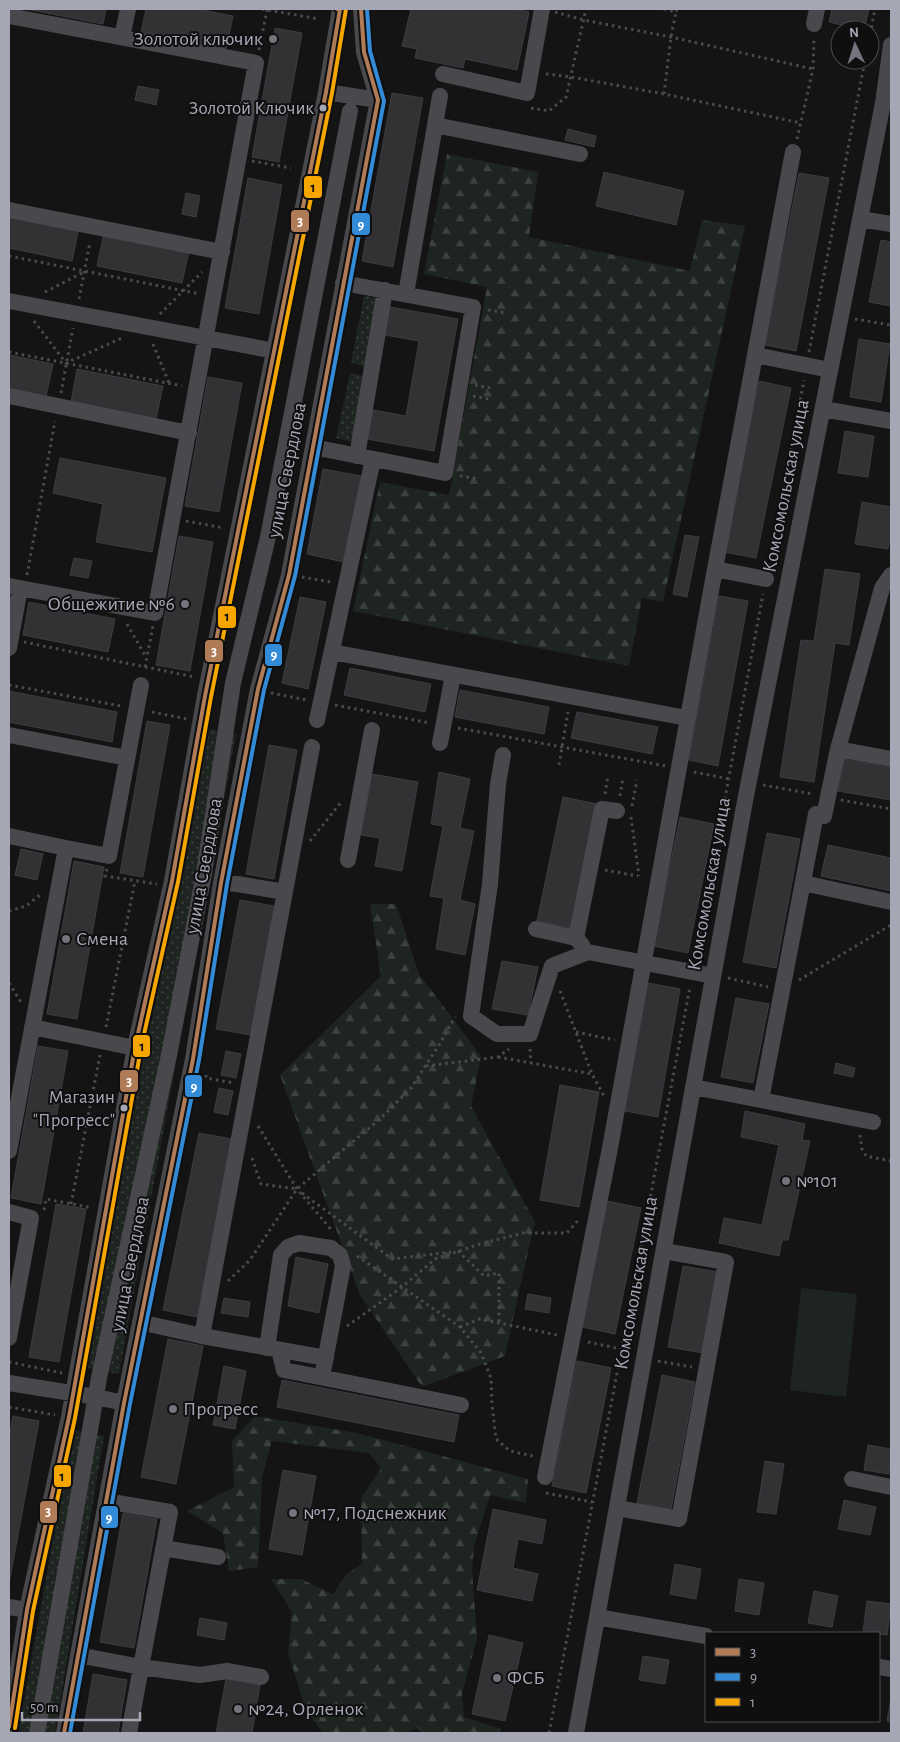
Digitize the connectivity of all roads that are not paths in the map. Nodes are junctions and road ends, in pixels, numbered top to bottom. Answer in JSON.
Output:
{"nodes":[{"id":1,"x":128,"y":9,"type":"edge"},
{"id":2,"x":339,"y":9,"type":"edge"},
{"id":3,"x":361,"y":9,"type":"edge"},
{"id":4,"x":548,"y":10,"type":"edge"},
{"id":5,"x":9,"y":16,"type":"edge"},
{"id":6,"x":122,"y":37,"type":"junction"},
{"id":7,"x":891,"y":45,"type":"edge"},
{"id":8,"x":443,"y":74,"type":"dead end"},
{"id":9,"x":326,"y":92,"type":"junction"},
{"id":10,"x":440,"y":96,"type":"dead end"},
{"id":11,"x":378,"y":100,"type":"junction"},
{"id":12,"x":887,"y":104,"type":"edge"},
{"id":13,"x":350,"y":111,"type":"dead end"},
{"id":14,"x":435,"y":125,"type":"junction"},
{"id":15,"x":794,"y":152,"type":"road end"},
{"id":16,"x":580,"y":154,"type":"dead end"},
{"id":17,"x":9,"y":210,"type":"edge"},
{"id":18,"x":860,"y":219,"type":"junction"},
{"id":19,"x":891,"y":224,"type":"edge"},
{"id":20,"x":222,"y":252,"type":"junction"},
{"id":21,"x":343,"y":283,"type":"junction"},
{"id":22,"x":384,"y":290,"type":"junction"},
{"id":23,"x":406,"y":294,"type":"junction"},
{"id":24,"x":15,"y":302,"type":"edge"},
{"id":25,"x":206,"y":338,"type":"junction"},
{"id":26,"x":275,"y":351,"type":"junction"},
{"id":27,"x":755,"y":355,"type":"junction"},
{"id":28,"x":830,"y":370,"type":"junction"},
{"id":29,"x":9,"y":396,"type":"edge"},
{"id":30,"x":822,"y":409,"type":"junction"},
{"id":31,"x":891,"y":421,"type":"edge"},
{"id":32,"x":189,"y":433,"type":"junction"},
{"id":33,"x":312,"y":447,"type":"junction"},
{"id":34,"x":365,"y":457,"type":"junction"},
{"id":35,"x":714,"y":569,"type":"junction"},
{"id":36,"x":891,"y":575,"type":"edge"},
{"id":37,"x":766,"y":579,"type":"road end"},
{"id":38,"x":18,"y":587,"type":"edge"},
{"id":39,"x":9,"y":648,"type":"edge"},
{"id":40,"x":332,"y":652,"type":"junction"},
{"id":41,"x":454,"y":675,"type":"junction"},
{"id":42,"x":141,"y":685,"type":"road end"},
{"id":43,"x":688,"y":718,"type":"junction"},
{"id":44,"x":317,"y":720,"type":"dead end"},
{"id":45,"x":372,"y":730,"type":"dead end"},
{"id":46,"x":9,"y":735,"type":"edge"},
{"id":47,"x":440,"y":743,"type":"dead end"},
{"id":48,"x":312,"y":747,"type":"dead end"},
{"id":49,"x":838,"y":749,"type":"junction"},
{"id":50,"x":503,"y":755,"type":"dead end"},
{"id":51,"x":128,"y":758,"type":"junction"},
{"id":52,"x":891,"y":759,"type":"edge"},
{"id":53,"x":618,"y":808,"type":"road end"},
{"id":54,"x":9,"y":836,"type":"edge"},
{"id":55,"x":66,"y":848,"type":"junction"},
{"id":56,"x":348,"y":860,"type":"dead end"},
{"id":57,"x":221,"y":883,"type":"junction"},
{"id":58,"x":803,"y":883,"type":"junction"},
{"id":59,"x":285,"y":892,"type":"junction"},
{"id":60,"x":891,"y":902,"type":"edge"},
{"id":61,"x":536,"y":929,"type":"dead end"},
{"id":62,"x":576,"y":938,"type":"junction"},
{"id":63,"x":588,"y":952,"type":"junction"},
{"id":64,"x":642,"y":963,"type":"junction"},
{"id":65,"x":720,"y":977,"type":"junction"},
{"id":66,"x":32,"y":1027,"type":"junction"},
{"id":67,"x":135,"y":1048,"type":"junction"},
{"id":68,"x":693,"y":1088,"type":"junction"},
{"id":69,"x":761,"y":1100,"type":"junction"},
{"id":70,"x":873,"y":1122,"type":"dead end"},
{"id":71,"x":9,"y":1151,"type":"edge"},
{"id":72,"x":9,"y":1212,"type":"edge"},
{"id":73,"x":664,"y":1251,"type":"junction"},
{"id":74,"x":12,"y":1307,"type":"edge"},
{"id":75,"x":140,"y":1322,"type":"junction"},
{"id":76,"x":202,"y":1336,"type":"junction"},
{"id":77,"x":9,"y":1338,"type":"edge"},
{"id":78,"x":273,"y":1349,"type":"junction"},
{"id":79,"x":326,"y":1358,"type":"junction"},
{"id":80,"x":322,"y":1377,"type":"junction"},
{"id":81,"x":9,"y":1384,"type":"edge"},
{"id":82,"x":73,"y":1393,"type":"junction"},
{"id":83,"x":96,"y":1397,"type":"junction"},
{"id":84,"x":124,"y":1403,"type":"junction"},
{"id":85,"x":461,"y":1405,"type":"dead end"},
{"id":86,"x":545,"y":1477,"type":"road end"},
{"id":87,"x":852,"y":1479,"type":"dead end"},
{"id":88,"x":891,"y":1487,"type":"edge"},
{"id":89,"x":106,"y":1501,"type":"junction"},
{"id":90,"x":617,"y":1508,"type":"junction"},
{"id":91,"x":163,"y":1548,"type":"junction"},
{"id":92,"x":218,"y":1557,"type":"dead end"},
{"id":93,"x":9,"y":1607,"type":"edge"},
{"id":94,"x":27,"y":1610,"type":"junction"},
{"id":95,"x":597,"y":1617,"type":"junction"},
{"id":96,"x":705,"y":1636,"type":"edge"},
{"id":97,"x":78,"y":1655,"type":"junction"},
{"id":98,"x":141,"y":1667,"type":"junction"},
{"id":99,"x":261,"y":1677,"type":"dead end"},
{"id":100,"x":9,"y":1727,"type":"edge"},
{"id":101,"x":37,"y":1733,"type":"edge"},
{"id":102,"x":64,"y":1733,"type":"edge"},
{"id":103,"x":129,"y":1733,"type":"edge"},
{"id":104,"x":576,"y":1733,"type":"edge"}],
"edges":[{"from":1,"to":6,"type":"street"},
{"from":2,"to":9,"type":"street","name":"улица Свердлова"},
{"from":3,"to":11,"type":"street","name":"улица Свердлова"},
{"from":4,"to":8,"type":"street"},
{"from":5,"to":6,"type":"street"},
{"from":6,"to":20,"type":"street"},
{"from":7,"to":12,"type":"street","name":"Комсомольская улица"},
{"from":9,"to":11,"type":"street"},
{"from":9,"to":26,"type":"street","name":"улица Свердлова"},
{"from":10,"to":14,"type":"street"},
{"from":11,"to":21,"type":"street","name":"улица Свердлова"},
{"from":12,"to":18,"type":"street","name":"Комсомольская улица"},
{"from":13,"to":83,"type":"street"},
{"from":14,"to":16,"type":"street"},
{"from":14,"to":23,"type":"street"},
{"from":15,"to":27,"type":"street"},
{"from":17,"to":20,"type":"street"},
{"from":18,"to":19,"type":"street"},
{"from":18,"to":28,"type":"street","name":"Комсомольская улица"},
{"from":20,"to":25,"type":"street"},
{"from":21,"to":22,"type":"street"},
{"from":21,"to":33,"type":"street","name":"улица Свердлова"},
{"from":22,"to":23,"type":"street"},
{"from":22,"to":34,"type":"street"},
{"from":23,"to":34,"type":"street"},
{"from":24,"to":25,"type":"street"},
{"from":25,"to":26,"type":"street"},
{"from":25,"to":32,"type":"street"},
{"from":26,"to":67,"type":"street","name":"улица Свердлова"},
{"from":27,"to":28,"type":"street"},
{"from":27,"to":35,"type":"street"},
{"from":28,"to":30,"type":"street","name":"Комсомольская улица"},
{"from":29,"to":32,"type":"street"},
{"from":30,"to":31,"type":"street"},
{"from":30,"to":65,"type":"street","name":"Комсомольская улица"},
{"from":32,"to":38,"type":"street"},
{"from":33,"to":34,"type":"street"},
{"from":33,"to":57,"type":"street","name":"улица Свердлова"},
{"from":34,"to":40,"type":"street"},
{"from":35,"to":37,"type":"street"},
{"from":35,"to":43,"type":"street"},
{"from":36,"to":49,"type":"street"},
{"from":38,"to":39,"type":"street"},
{"from":40,"to":41,"type":"street"},
{"from":40,"to":44,"type":"street"},
{"from":41,"to":43,"type":"street"},
{"from":41,"to":47,"type":"street"},
{"from":42,"to":51,"type":"street"},
{"from":43,"to":64,"type":"street"},
{"from":45,"to":56,"type":"street"},
{"from":46,"to":51,"type":"street"},
{"from":48,"to":59,"type":"street"},
{"from":49,"to":52,"type":"street"},
{"from":49,"to":58,"type":"street"},
{"from":50,"to":63,"type":"street"},
{"from":51,"to":55,"type":"street"},
{"from":53,"to":62,"type":"street"},
{"from":54,"to":55,"type":"street"},
{"from":55,"to":66,"type":"street"},
{"from":57,"to":59,"type":"street"},
{"from":57,"to":75,"type":"street","name":"улица Свердлова"},
{"from":58,"to":60,"type":"street"},
{"from":58,"to":69,"type":"street"},
{"from":59,"to":76,"type":"street"},
{"from":61,"to":62,"type":"street"},
{"from":62,"to":63,"type":"street"},
{"from":63,"to":64,"type":"street"},
{"from":64,"to":65,"type":"street"},
{"from":64,"to":86,"type":"street"},
{"from":65,"to":68,"type":"street","name":"Комсомольская улица"},
{"from":66,"to":67,"type":"street"},
{"from":66,"to":71,"type":"street"},
{"from":67,"to":82,"type":"street","name":"улица Свердлова"},
{"from":68,"to":69,"type":"street"},
{"from":68,"to":73,"type":"street","name":"Комсомольская улица"},
{"from":69,"to":70,"type":"street"},
{"from":72,"to":74,"type":"street"},
{"from":73,"to":90,"type":"street","name":"Комсомольская улица"},
{"from":73,"to":90,"type":"street"},
{"from":74,"to":77,"type":"street"},
{"from":75,"to":76,"type":"street"},
{"from":75,"to":84,"type":"street","name":"улица Свердлова"},
{"from":76,"to":78,"type":"street"},
{"from":78,"to":79,"type":"street"},
{"from":78,"to":79,"type":"street"},
{"from":78,"to":80,"type":"street"},
{"from":79,"to":80,"type":"street"},
{"from":80,"to":85,"type":"street"},
{"from":81,"to":82,"type":"street"},
{"from":82,"to":83,"type":"street"},
{"from":82,"to":94,"type":"street","name":"улица Свердлова"},
{"from":83,"to":84,"type":"street"},
{"from":83,"to":101,"type":"street"},
{"from":84,"to":89,"type":"street","name":"улица Свердлова"},
{"from":87,"to":88,"type":"street"},
{"from":89,"to":91,"type":"street"},
{"from":89,"to":97,"type":"street","name":"улица Свердлова"},
{"from":90,"to":95,"type":"street","name":"Комсомольская улица"},
{"from":91,"to":92,"type":"street"},
{"from":91,"to":98,"type":"street"},
{"from":93,"to":94,"type":"street"},
{"from":94,"to":100,"type":"street","name":"улица Свердлова"},
{"from":95,"to":96,"type":"street"},
{"from":95,"to":104,"type":"street","name":"Комсомольская улица"},
{"from":97,"to":98,"type":"street"},
{"from":97,"to":102,"type":"street","name":"улица Свердлова"},
{"from":98,"to":99,"type":"street"},
{"from":98,"to":103,"type":"street"}]}
